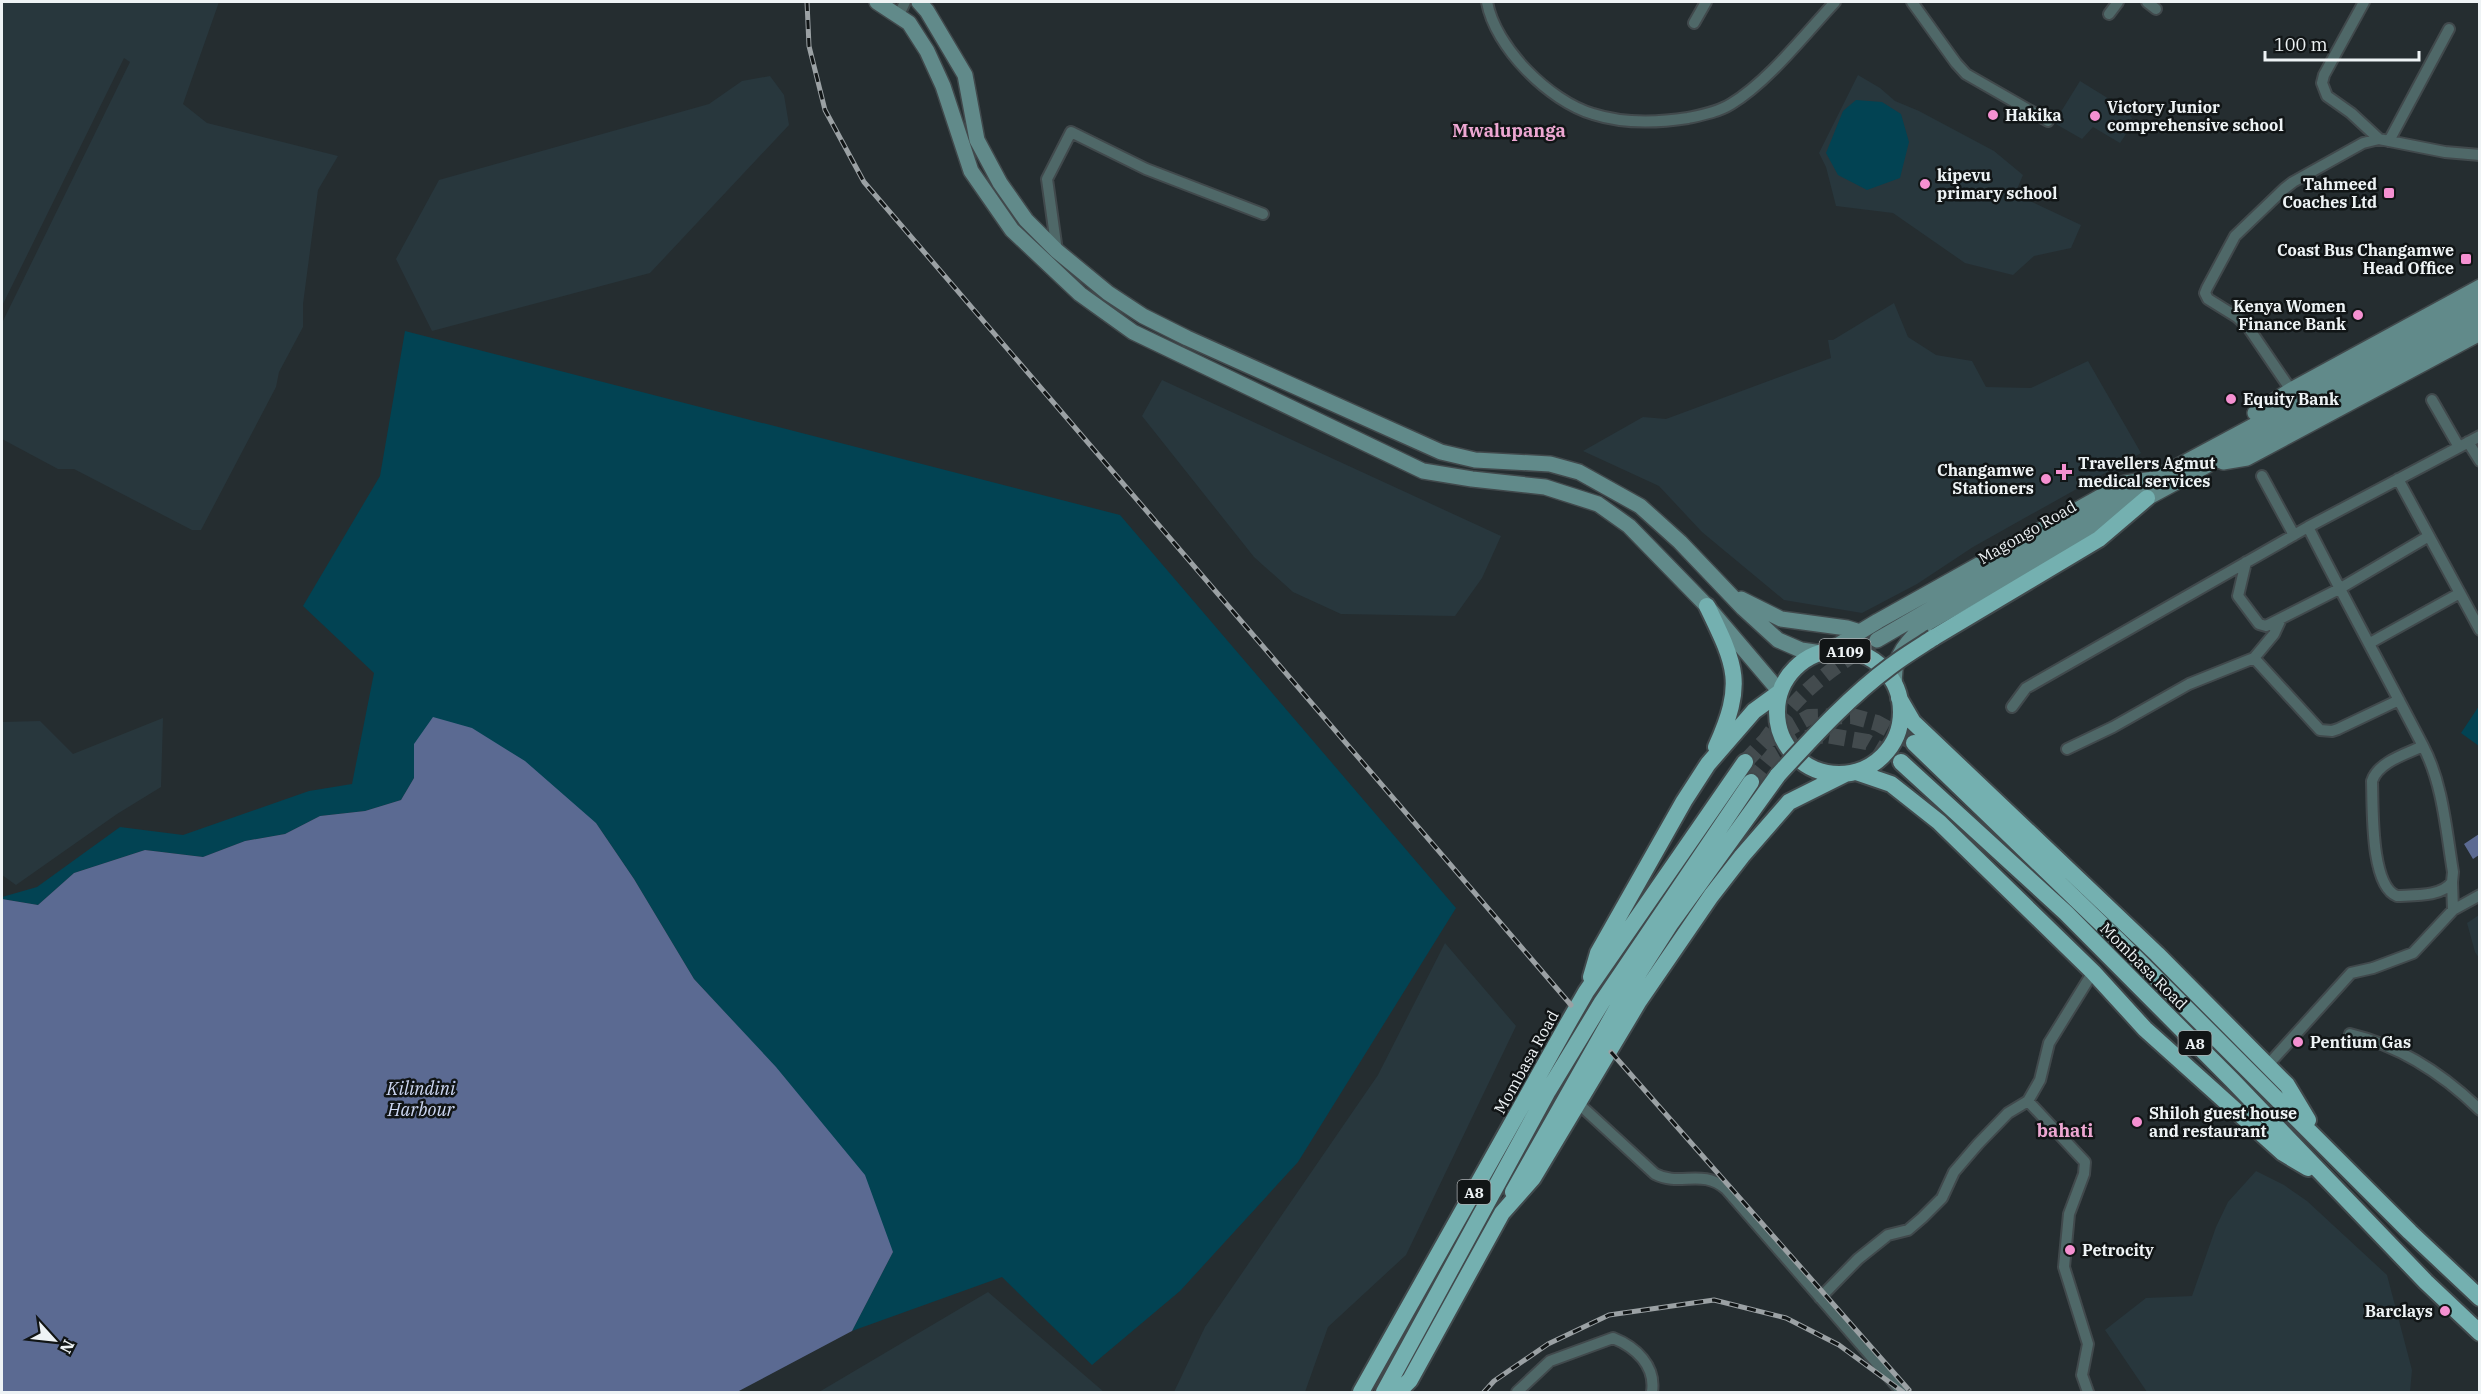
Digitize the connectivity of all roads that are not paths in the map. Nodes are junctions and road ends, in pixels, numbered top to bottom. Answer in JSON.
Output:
{"nodes":[{"id":1,"x":877,"y":2,"type":"edge"},
{"id":2,"x":919,"y":2,"type":"edge"},
{"id":3,"x":1487,"y":2,"type":"edge"},
{"id":4,"x":1706,"y":2,"type":"edge"},
{"id":5,"x":1835,"y":2,"type":"edge"},
{"id":6,"x":1912,"y":2,"type":"edge"},
{"id":7,"x":2118,"y":2,"type":"edge"},
{"id":8,"x":2364,"y":2,"type":"edge"},
{"id":9,"x":902,"y":8,"type":"edge"},
{"id":10,"x":2109,"y":14,"type":"dead end"},
{"id":11,"x":1694,"y":23,"type":"dead end"},
{"id":12,"x":2449,"y":29,"type":"dead end"},
{"id":13,"x":2048,"y":121,"type":"dead end"},
{"id":14,"x":2384,"y":140,"type":"junction"},
{"id":15,"x":2480,"y":155,"type":"edge"},
{"id":16,"x":1263,"y":214,"type":"dead end"},
{"id":17,"x":1057,"y":251,"type":"junction"},
{"id":18,"x":2480,"y":287,"type":"edge"},
{"id":19,"x":2480,"y":301,"type":"edge"},
{"id":20,"x":2480,"y":317,"type":"edge"},
{"id":21,"x":2480,"y":333,"type":"edge"},
{"id":22,"x":2291,"y":390,"type":"junction"},
{"id":23,"x":2432,"y":400,"type":"dead end"},
{"id":24,"x":2231,"y":436,"type":"junction"},
{"id":25,"x":2480,"y":436,"type":"edge"},
{"id":26,"x":2464,"y":444,"type":"junction"},
{"id":27,"x":2480,"y":461,"type":"edge"},
{"id":28,"x":2211,"y":464,"type":"junction"},
{"id":29,"x":2262,"y":476,"type":"dead end"},
{"id":30,"x":2154,"y":478,"type":"junction"},
{"id":31,"x":2398,"y":479,"type":"junction"},
{"id":32,"x":2147,"y":498,"type":"junction"},
{"id":33,"x":2308,"y":527,"type":"junction"},
{"id":34,"x":2294,"y":535,"type":"junction"},
{"id":35,"x":2429,"y":536,"type":"junction"},
{"id":36,"x":2246,"y":562,"type":"junction"},
{"id":37,"x":2339,"y":589,"type":"junction"},
{"id":38,"x":2460,"y":593,"type":"junction"},
{"id":39,"x":1730,"y":594,"type":"junction"},
{"id":40,"x":1707,"y":606,"type":"junction"},
{"id":41,"x":2280,"y":621,"type":"junction"},
{"id":42,"x":2480,"y":630,"type":"edge"},
{"id":43,"x":1860,"y":632,"type":"junction"},
{"id":44,"x":1877,"y":640,"type":"tunnel mouth"},
{"id":45,"x":2370,"y":644,"type":"junction"},
{"id":46,"x":1822,"y":653,"type":"junction"},
{"id":47,"x":2254,"y":658,"type":"junction"},
{"id":48,"x":1897,"y":691,"type":"junction"},
{"id":49,"x":1780,"y":692,"type":"junction"},
{"id":50,"x":2399,"y":700,"type":"junction"},
{"id":51,"x":2012,"y":706,"type":"dead end"},
{"id":52,"x":1914,"y":742,"type":"tunnel mouth"},
{"id":53,"x":2423,"y":746,"type":"junction"},
{"id":54,"x":2067,"y":749,"type":"dead end"},
{"id":55,"x":1745,"y":762,"type":"tunnel mouth"},
{"id":56,"x":1901,"y":762,"type":"tunnel mouth"},
{"id":57,"x":1708,"y":764,"type":"junction"},
{"id":58,"x":1851,"y":773,"type":"junction"},
{"id":59,"x":1751,"y":782,"type":"tunnel mouth"},
{"id":60,"x":2452,"y":882,"type":"junction"},
{"id":61,"x":2480,"y":895,"type":"edge"},
{"id":62,"x":2453,"y":910,"type":"junction"},
{"id":63,"x":2093,"y":972,"type":"junction"},
{"id":64,"x":1586,"y":992,"type":"junction"},
{"id":65,"x":2350,"y":1034,"type":"dead end"},
{"id":66,"x":2267,"y":1066,"type":"junction"},
{"id":67,"x":2028,"y":1101,"type":"junction"},
{"id":68,"x":1579,"y":1104,"type":"junction"},
{"id":69,"x":2480,"y":1110,"type":"edge"},
{"id":70,"x":2322,"y":1142,"type":"junction"},
{"id":71,"x":2325,"y":1177,"type":"junction"},
{"id":72,"x":1502,"y":1213,"type":"junction"},
{"id":73,"x":2477,"y":1291,"type":"edge"},
{"id":74,"x":1820,"y":1298,"type":"junction"},
{"id":75,"x":2480,"y":1333,"type":"edge"},
{"id":76,"x":1361,"y":1392,"type":"edge"},
{"id":77,"x":1384,"y":1392,"type":"edge"},
{"id":78,"x":1398,"y":1392,"type":"edge"},
{"id":79,"x":1517,"y":1392,"type":"edge"},
{"id":80,"x":1652,"y":1392,"type":"edge"},
{"id":81,"x":1902,"y":1392,"type":"edge"},
{"id":82,"x":2088,"y":1392,"type":"edge"}],
"edges":[{"from":1,"to":9,"type":"main road"},
{"from":2,"to":17,"type":"main road"},
{"from":3,"to":5,"type":"street"},
{"from":4,"to":11,"type":"street"},
{"from":6,"to":13,"type":"street"},
{"from":7,"to":10,"type":"street"},
{"from":8,"to":14,"type":"street"},
{"from":9,"to":40,"type":"main road"},
{"from":12,"to":14,"type":"street"},
{"from":14,"to":15,"type":"street"},
{"from":14,"to":22,"type":"street"},
{"from":16,"to":17,"type":"street"},
{"from":17,"to":39,"type":"main road"},
{"from":18,"to":22,"type":"main road"},
{"from":19,"to":24,"type":"main road","name":"Magongo Road"},
{"from":20,"to":28,"type":"main road","name":"Magongo Road"},
{"from":21,"to":28,"type":"main road"},
{"from":22,"to":24,"type":"main road"},
{"from":23,"to":26,"type":"street"},
{"from":24,"to":30,"type":"main road","name":"Magongo Road"},
{"from":25,"to":26,"type":"street"},
{"from":26,"to":27,"type":"street"},
{"from":26,"to":31,"type":"street"},
{"from":28,"to":32,"type":"main road","name":"Magongo Road"},
{"from":29,"to":34,"type":"street"},
{"from":30,"to":43,"type":"main road"},
{"from":30,"to":44,"type":"main road","name":"Magongo Road"},
{"from":31,"to":33,"type":"street"},
{"from":31,"to":35,"type":"street"},
{"from":32,"to":48,"type":"main road","name":"Magongo Road"},
{"from":32,"to":72,"type":"highway","bridge":true},
{"from":33,"to":34,"type":"street"},
{"from":33,"to":37,"type":"street"},
{"from":34,"to":36,"type":"street"},
{"from":35,"to":37,"type":"street"},
{"from":35,"to":38,"type":"street"},
{"from":36,"to":41,"type":"street"},
{"from":36,"to":51,"type":"street"},
{"from":37,"to":41,"type":"street"},
{"from":37,"to":45,"type":"street"},
{"from":38,"to":42,"type":"street"},
{"from":38,"to":45,"type":"street"},
{"from":39,"to":43,"type":"main road"},
{"from":39,"to":46,"type":"main road"},
{"from":40,"to":49,"type":"main road"},
{"from":40,"to":57,"type":"highway"},
{"from":41,"to":47,"type":"street"},
{"from":43,"to":46,"type":"main road"},
{"from":45,"to":50,"type":"street"},
{"from":46,"to":48,"type":"highway","number":"A109"},
{"from":46,"to":49,"type":"highway","number":"A109"},
{"from":47,"to":50,"type":"street"},
{"from":47,"to":54,"type":"street"},
{"from":48,"to":58,"type":"highway"},
{"from":48,"to":66,"type":"highway"},
{"from":49,"to":57,"type":"highway"},
{"from":49,"to":58,"type":"highway"},
{"from":50,"to":53,"type":"street"},
{"from":52,"to":70,"type":"highway","name":"Mombasa Road","number":"A8"},
{"from":53,"to":60,"type":"street"},
{"from":53,"to":60,"type":"street"},
{"from":55,"to":64,"type":"highway","name":"Mombasa Road","number":"A8"},
{"from":56,"to":71,"type":"highway","name":"Mombasa Road","number":"A8"},
{"from":57,"to":64,"type":"highway"},
{"from":58,"to":63,"type":"highway"},
{"from":58,"to":68,"type":"highway"},
{"from":59,"to":77,"type":"highway","name":"Mombasa Road","number":"A8"},
{"from":60,"to":62,"type":"street"},
{"from":61,"to":62,"type":"street"},
{"from":62,"to":66,"type":"street"},
{"from":63,"to":67,"type":"street"},
{"from":63,"to":71,"type":"highway"},
{"from":64,"to":76,"type":"highway","name":"Mombasa Road","number":"A8"},
{"from":65,"to":69,"type":"street"},
{"from":66,"to":70,"type":"highway"},
{"from":67,"to":74,"type":"street"},
{"from":67,"to":82,"type":"street"},
{"from":68,"to":72,"type":"highway"},
{"from":68,"to":74,"type":"street"},
{"from":70,"to":73,"type":"highway","name":"Mombasa Road","number":"A8"},
{"from":71,"to":75,"type":"highway","name":"Mombasa Road","number":"A8"},
{"from":72,"to":78,"type":"highway"},
{"from":74,"to":81,"type":"street"},
{"from":79,"to":80,"type":"street"}]}
